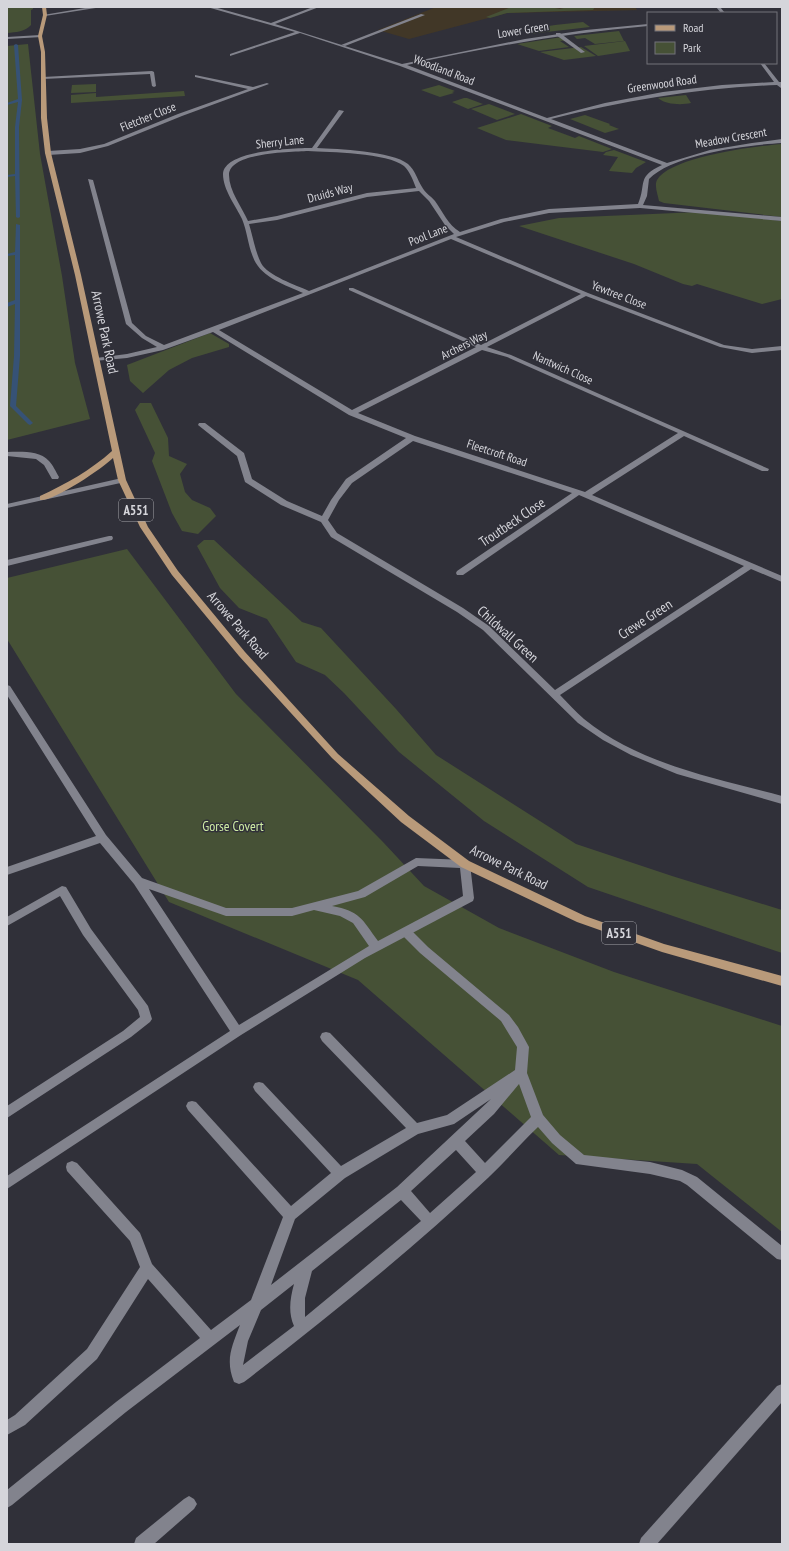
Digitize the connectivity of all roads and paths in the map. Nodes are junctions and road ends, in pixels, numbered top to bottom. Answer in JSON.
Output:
{"nodes":[{"id":1,"x":44,"y":7,"type":"edge"},
{"id":2,"x":63,"y":7,"type":"edge"},
{"id":3,"x":100,"y":7,"type":"edge"},
{"id":4,"x":209,"y":7,"type":"edge"},
{"id":5,"x":317,"y":7,"type":"edge"},
{"id":6,"x":64,"y":12,"type":"junction"},
{"id":7,"x":45,"y":15,"type":"junction"},
{"id":8,"x":423,"y":15,"type":"dead end"},
{"id":9,"x":272,"y":24,"type":"junction"},
{"id":10,"x":647,"y":25,"type":"edge"},
{"id":11,"x":300,"y":32,"type":"junction"},
{"id":12,"x":558,"y":34,"type":"junction"},
{"id":13,"x":40,"y":36,"type":"junction"},
{"id":14,"x":7,"y":38,"type":"edge"},
{"id":15,"x":343,"y":45,"type":"junction"},
{"id":16,"x":583,"y":52,"type":"dead end"},
{"id":17,"x":232,"y":55,"type":"dead end"},
{"id":18,"x":763,"y":64,"type":"edge"},
{"id":19,"x":402,"y":65,"type":"junction"},
{"id":20,"x":197,"y":76,"type":"dead end"},
{"id":21,"x":43,"y":78,"type":"junction"},
{"id":22,"x":780,"y":83,"type":"edge"},
{"id":23,"x":267,"y":84,"type":"dead end"},
{"id":24,"x":154,"y":86,"type":"dead end"},
{"id":25,"x":253,"y":89,"type":"junction"},
{"id":26,"x":782,"y":89,"type":"edge"},
{"id":27,"x":340,"y":111,"type":"dead end"},
{"id":28,"x":547,"y":119,"type":"junction"},
{"id":29,"x":782,"y":141,"type":"edge"},
{"id":30,"x":313,"y":150,"type":"junction"},
{"id":31,"x":48,"y":153,"type":"junction"},
{"id":32,"x":668,"y":165,"type":"junction"},
{"id":33,"x":90,"y":180,"type":"dead end"},
{"id":34,"x":420,"y":189,"type":"junction"},
{"id":35,"x":640,"y":206,"type":"junction"},
{"id":36,"x":782,"y":219,"type":"edge"},
{"id":37,"x":246,"y":223,"type":"junction"},
{"id":38,"x":459,"y":234,"type":"junction"},
{"id":39,"x":453,"y":238,"type":"junction"},
{"id":40,"x":351,"y":289,"type":"dead end"},
{"id":41,"x":307,"y":292,"type":"junction"},
{"id":42,"x":586,"y":294,"type":"junction"},
{"id":43,"x":214,"y":330,"type":"junction"},
{"id":44,"x":163,"y":348,"type":"junction"},
{"id":45,"x":483,"y":348,"type":"junction"},
{"id":46,"x":782,"y":348,"type":"edge"},
{"id":47,"x":96,"y":360,"type":"junction"},
{"id":48,"x":352,"y":413,"type":"junction"},
{"id":49,"x":202,"y":425,"type":"dead end"},
{"id":50,"x":682,"y":434,"type":"junction"},
{"id":51,"x":412,"y":438,"type":"junction"},
{"id":52,"x":116,"y":451,"type":"junction"},
{"id":53,"x":7,"y":454,"type":"edge"},
{"id":54,"x":765,"y":469,"type":"dead end"},
{"id":55,"x":55,"y":477,"type":"dead end"},
{"id":56,"x":122,"y":480,"type":"junction"},
{"id":57,"x":582,"y":493,"type":"junction"},
{"id":58,"x":43,"y":498,"type":"junction"},
{"id":59,"x":7,"y":506,"type":"edge"},
{"id":60,"x":324,"y":520,"type":"junction"},
{"id":61,"x":109,"y":538,"type":"dead end"},
{"id":62,"x":7,"y":563,"type":"edge"},
{"id":63,"x":750,"y":566,"type":"junction"},
{"id":64,"x":460,"y":573,"type":"dead end"},
{"id":65,"x":782,"y":579,"type":"edge"},
{"id":66,"x":7,"y":688,"type":"edge"},
{"id":67,"x":554,"y":695,"type":"junction"},
{"id":68,"x":782,"y":800,"type":"edge"},
{"id":69,"x":102,"y":838,"type":"junction"},
{"id":70,"x":465,"y":864,"type":"junction"},
{"id":71,"x":7,"y":871,"type":"edge"},
{"id":72,"x":138,"y":881,"type":"junction"},
{"id":73,"x":314,"y":906,"type":"junction"},
{"id":74,"x":7,"y":922,"type":"edge"},
{"id":75,"x":406,"y":932,"type":"junction"},
{"id":76,"x":376,"y":947,"type":"junction"},
{"id":77,"x":782,"y":981,"type":"edge"},
{"id":78,"x":237,"y":1032,"type":"junction"},
{"id":79,"x":326,"y":1037,"type":"dead end"},
{"id":80,"x":521,"y":1073,"type":"junction"},
{"id":81,"x":259,"y":1087,"type":"dead end"},
{"id":82,"x":192,"y":1106,"type":"dead end"},
{"id":83,"x":7,"y":1113,"type":"edge"},
{"id":84,"x":538,"y":1118,"type":"junction"},
{"id":85,"x":415,"y":1129,"type":"junction"},
{"id":86,"x":456,"y":1141,"type":"junction"},
{"id":87,"x":72,"y":1168,"type":"dead end"},
{"id":88,"x":485,"y":1172,"type":"junction"},
{"id":89,"x":340,"y":1174,"type":"junction"},
{"id":90,"x":7,"y":1183,"type":"edge"},
{"id":91,"x":402,"y":1191,"type":"junction"},
{"id":92,"x":290,"y":1215,"type":"junction"},
{"id":93,"x":430,"y":1222,"type":"junction"},
{"id":94,"x":782,"y":1254,"type":"edge"},
{"id":95,"x":306,"y":1267,"type":"junction"},
{"id":96,"x":147,"y":1268,"type":"junction"},
{"id":97,"x":257,"y":1304,"type":"junction"},
{"id":98,"x":303,"y":1328,"type":"junction"},
{"id":99,"x":210,"y":1339,"type":"junction"},
{"id":100,"x":782,"y":1391,"type":"edge"},
{"id":101,"x":7,"y":1428,"type":"edge"},
{"id":102,"x":7,"y":1500,"type":"edge"},
{"id":103,"x":189,"y":1504,"type":"dead end"},
{"id":104,"x":142,"y":1544,"type":"edge"},
{"id":105,"x":647,"y":1544,"type":"edge"}],
"edges":[{"from":1,"to":7,"type":"main road","name":"Arrowe Park Road","number":"A551"},
{"from":2,"to":6,"type":"street"},
{"from":3,"to":6,"type":"street"},
{"from":4,"to":9,"type":"street","name":"Woodland Road"},
{"from":5,"to":9,"type":"street"},
{"from":6,"to":7,"type":"street"},
{"from":7,"to":13,"type":"main road","name":"Arrowe Park Road","number":"A551"},
{"from":8,"to":15,"type":"street"},
{"from":9,"to":11,"type":"street","name":"Woodland Road"},
{"from":10,"to":12,"type":"street","name":"Lower Green"},
{"from":11,"to":15,"type":"street","name":"Woodland Road"},
{"from":11,"to":17,"type":"street"},
{"from":12,"to":16,"type":"street"},
{"from":12,"to":19,"type":"street","name":"Lower Green"},
{"from":13,"to":14,"type":"street"},
{"from":13,"to":21,"type":"main road","name":"Arrowe Park Road","number":"A551"},
{"from":15,"to":19,"type":"street","name":"Woodland Road"},
{"from":18,"to":22,"type":"street"},
{"from":19,"to":28,"type":"street","name":"Woodland Road"},
{"from":20,"to":25,"type":"street"},
{"from":21,"to":24,"type":"street"},
{"from":21,"to":31,"type":"main road","name":"Arrowe Park Road","number":"A551"},
{"from":22,"to":26,"type":"street"},
{"from":22,"to":28,"type":"street","name":"Greenwood Road"},
{"from":23,"to":25,"type":"street","name":"Fletcher Close"},
{"from":25,"to":31,"type":"street","name":"Fletcher Close"},
{"from":27,"to":30,"type":"street"},
{"from":28,"to":32,"type":"street","name":"Woodland Road"},
{"from":29,"to":32,"type":"street","name":"Meadow Crescent"},
{"from":30,"to":34,"type":"street","name":"Sherry Lane"},
{"from":30,"to":37,"type":"street","name":"Sherry Lane"},
{"from":31,"to":47,"type":"main road","name":"Arrowe Park Road","number":"A551"},
{"from":32,"to":35,"type":"street","name":"Meadow Crescent"},
{"from":33,"to":44,"type":"street","name":"Arrowe Park Road"},
{"from":34,"to":37,"type":"street","name":"Druids Way"},
{"from":34,"to":38,"type":"street","name":"Sherry Lane"},
{"from":35,"to":36,"type":"street","name":"Pool Lane"},
{"from":35,"to":38,"type":"street","name":"Pool Lane"},
{"from":37,"to":41,"type":"street","name":"Sherry Lane"},
{"from":38,"to":39,"type":"street","name":"Pool Lane"},
{"from":39,"to":41,"type":"street","name":"Pool Lane"},
{"from":39,"to":42,"type":"street","name":"Yewtree Close"},
{"from":40,"to":45,"type":"street","name":"Nantwich Close"},
{"from":41,"to":43,"type":"street","name":"Pool Lane"},
{"from":42,"to":45,"type":"street","name":"Archers Way"},
{"from":42,"to":46,"type":"street","name":"Yewtree Close"},
{"from":43,"to":44,"type":"street","name":"Pool Lane"},
{"from":43,"to":48,"type":"street","name":"Fleetcroft Road"},
{"from":44,"to":47,"type":"street","name":"Pool Lane"},
{"from":45,"to":48,"type":"street","name":"Archers Way"},
{"from":45,"to":50,"type":"street","name":"Nantwich Close"},
{"from":47,"to":52,"type":"main road","name":"Arrowe Park Road","number":"A551"},
{"from":48,"to":51,"type":"street","name":"Fleetcroft Road"},
{"from":49,"to":60,"type":"street","name":"Childwall Green"},
{"from":50,"to":54,"type":"street","name":"Nantwich Close"},
{"from":50,"to":57,"type":"street","name":"Troutbeck Close"},
{"from":51,"to":57,"type":"street","name":"Fleetcroft Road"},
{"from":51,"to":60,"type":"street"},
{"from":52,"to":56,"type":"main road","name":"Arrowe Park Road","number":"A551"},
{"from":52,"to":58,"type":"main road"},
{"from":53,"to":55,"type":"street"},
{"from":56,"to":58,"type":"street"},
{"from":56,"to":70,"type":"main road","name":"Arrowe Park Road","number":"A551"},
{"from":57,"to":63,"type":"street","name":"Fleetcroft Road"},
{"from":57,"to":64,"type":"street","name":"Troutbeck Close"},
{"from":58,"to":59,"type":"street"},
{"from":60,"to":67,"type":"street","name":"Childwall Green"},
{"from":61,"to":62,"type":"street"},
{"from":63,"to":65,"type":"street","name":"Fleetcroft Road"},
{"from":63,"to":67,"type":"street","name":"Crewe Green"},
{"from":66,"to":69,"type":"street"},
{"from":67,"to":68,"type":"street","name":"Childwall Green"},
{"from":69,"to":71,"type":"street"},
{"from":69,"to":72,"type":"street"},
{"from":70,"to":73,"type":"street"},
{"from":70,"to":75,"type":"street"},
{"from":70,"to":77,"type":"main road","name":"Arrowe Park Road","number":"A551"},
{"from":72,"to":73,"type":"street"},
{"from":72,"to":78,"type":"street"},
{"from":73,"to":76,"type":"street"},
{"from":74,"to":83,"type":"street"},
{"from":75,"to":76,"type":"street"},
{"from":75,"to":80,"type":"street"},
{"from":76,"to":78,"type":"street"},
{"from":78,"to":90,"type":"street"},
{"from":79,"to":85,"type":"street"},
{"from":80,"to":84,"type":"street"},
{"from":80,"to":85,"type":"street"},
{"from":80,"to":86,"type":"street"},
{"from":81,"to":89,"type":"street"},
{"from":82,"to":92,"type":"street"},
{"from":84,"to":88,"type":"street"},
{"from":84,"to":94,"type":"street"},
{"from":85,"to":89,"type":"street"},
{"from":86,"to":88,"type":"street"},
{"from":86,"to":91,"type":"street"},
{"from":87,"to":96,"type":"street"},
{"from":88,"to":93,"type":"street"},
{"from":89,"to":92,"type":"street"},
{"from":91,"to":93,"type":"street"},
{"from":91,"to":95,"type":"street"},
{"from":92,"to":97,"type":"street"},
{"from":93,"to":98,"type":"street"},
{"from":95,"to":97,"type":"street"},
{"from":95,"to":98,"type":"street"},
{"from":96,"to":99,"type":"street"},
{"from":96,"to":101,"type":"street"},
{"from":97,"to":98,"type":"street"},
{"from":97,"to":99,"type":"street"},
{"from":99,"to":102,"type":"street"},
{"from":100,"to":105,"type":"street"},
{"from":103,"to":104,"type":"street"}]}
